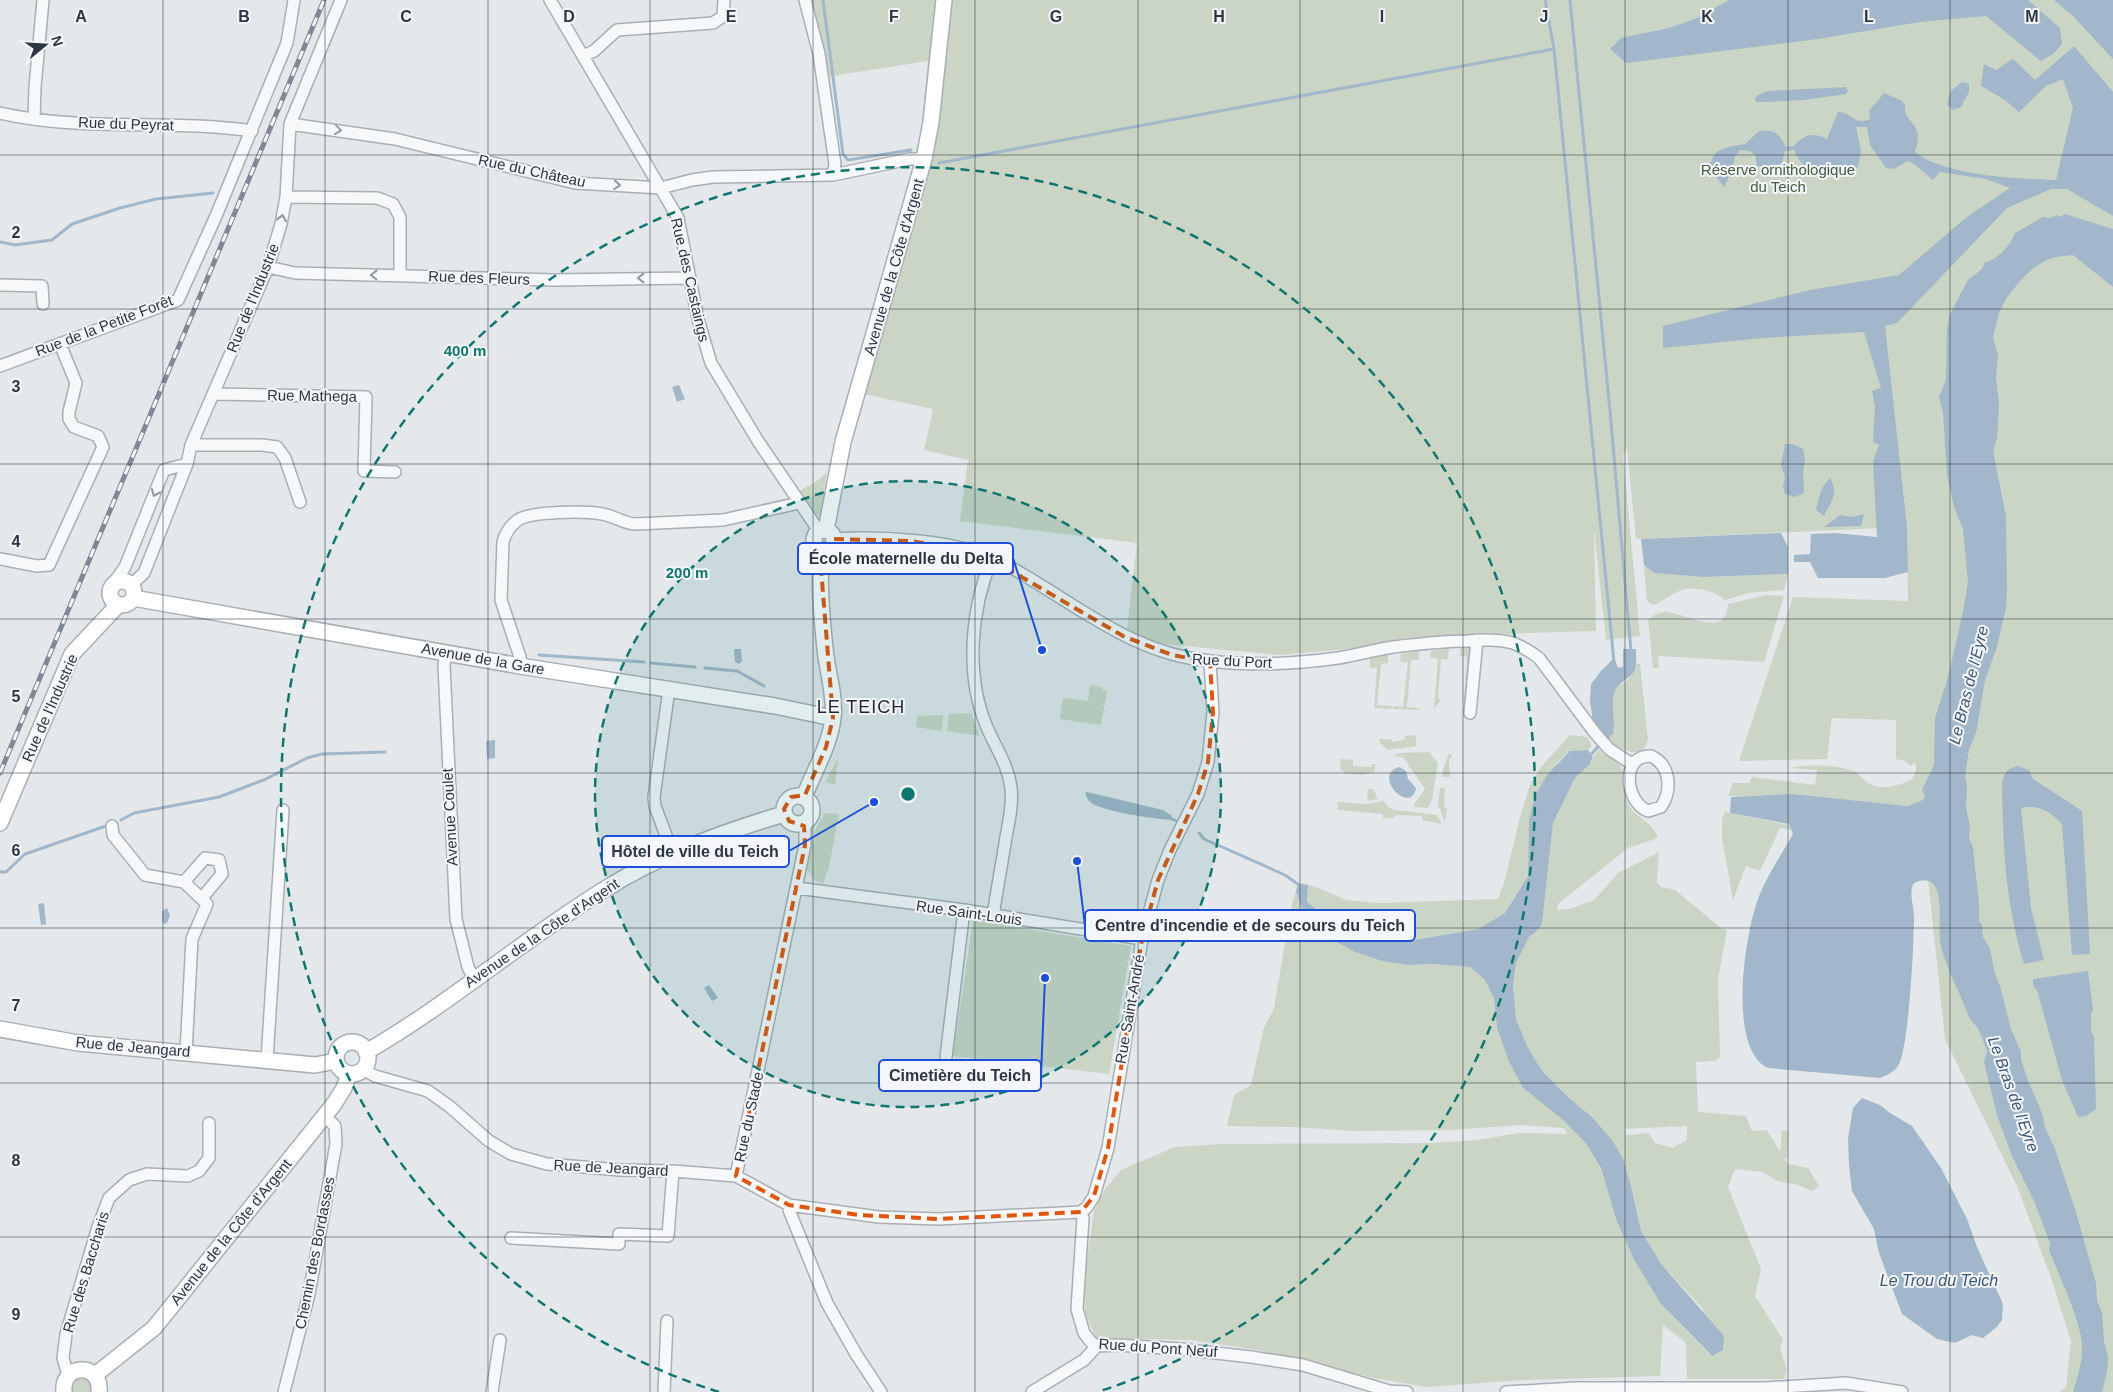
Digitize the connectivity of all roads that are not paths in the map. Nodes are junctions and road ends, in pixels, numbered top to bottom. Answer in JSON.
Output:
{"nodes":[{"id":1,"x":43,"y":0,"type":"edge"},
{"id":2,"x":294,"y":0,"type":"edge"},
{"id":3,"x":341,"y":0,"type":"edge"},
{"id":4,"x":550,"y":0,"type":"edge"},
{"id":5,"x":724,"y":0,"type":"edge"},
{"id":6,"x":805,"y":0,"type":"edge"},
{"id":7,"x":944,"y":0,"type":"edge"},
{"id":8,"x":583,"y":56,"type":"junction"},
{"id":9,"x":0,"y":113,"type":"edge"},
{"id":10,"x":34,"y":119,"type":"junction"},
{"id":11,"x":290,"y":124,"type":"junction"},
{"id":12,"x":252,"y":131,"type":"junction"},
{"id":13,"x":924,"y":159,"type":"junction"},
{"id":14,"x":833,"y":175,"type":"junction"},
{"id":15,"x":661,"y":188,"type":"junction"},
{"id":16,"x":286,"y":197,"type":"junction"},
{"id":17,"x":268,"y":266,"type":"junction"},
{"id":18,"x":400,"y":275,"type":"junction"},
{"id":19,"x":690,"y":278,"type":"junction"},
{"id":20,"x":0,"y":285,"type":"edge"},
{"id":21,"x":43,"y":304,"type":"dead end"},
{"id":22,"x":60,"y":344,"type":"junction"},
{"id":23,"x":0,"y":366,"type":"edge"},
{"id":24,"x":214,"y":394,"type":"junction"},
{"id":25,"x":191,"y":445,"type":"junction"},
{"id":26,"x":187,"y":464,"type":"junction"},
{"id":27,"x":395,"y":472,"type":"dead end"},
{"id":28,"x":300,"y":502,"type":"dead end"},
{"id":29,"x":799,"y":503,"type":"junction"},
{"id":30,"x":826,"y":533,"type":"junction"},
{"id":31,"x":992,"y":558,"type":"junction"},
{"id":32,"x":0,"y":559,"type":"edge"},
{"id":33,"x":113,"y":584,"type":"junction"},
{"id":34,"x":132,"y":591,"type":"junction"},
{"id":35,"x":118,"y":605,"type":"junction"},
{"id":36,"x":1477,"y":640,"type":"junction"},
{"id":37,"x":446,"y":652,"type":"junction"},
{"id":38,"x":1210,"y":662,"type":"junction"},
{"id":39,"x":520,"y":666,"type":"junction"},
{"id":40,"x":670,"y":690,"type":"junction"},
{"id":41,"x":1470,"y":713,"type":"dead end"},
{"id":42,"x":833,"y":718,"type":"junction"},
{"id":43,"x":1632,"y":764,"type":"junction"},
{"id":44,"x":804,"y":797,"type":"junction"},
{"id":45,"x":284,"y":810,"type":"dead end"},
{"id":46,"x":784,"y":814,"type":"junction"},
{"id":47,"x":0,"y":823,"type":"edge"},
{"id":48,"x":804,"y":823,"type":"junction"},
{"id":49,"x":112,"y":826,"type":"dead end"},
{"id":50,"x":673,"y":854,"type":"junction"},
{"id":51,"x":184,"y":882,"type":"junction"},
{"id":52,"x":797,"y":888,"type":"junction"},
{"id":53,"x":202,"y":898,"type":"junction"},
{"id":54,"x":964,"y":910,"type":"junction"},
{"id":55,"x":993,"y":916,"type":"junction"},
{"id":56,"x":1142,"y":939,"type":"junction"},
{"id":57,"x":474,"y":979,"type":"junction"},
{"id":58,"x":0,"y":1029,"type":"edge"},
{"id":59,"x":186,"y":1052,"type":"junction"},
{"id":60,"x":366,"y":1052,"type":"junction"},
{"id":61,"x":946,"y":1057,"type":"dead end"},
{"id":62,"x":267,"y":1060,"type":"junction"},
{"id":63,"x":336,"y":1061,"type":"junction"},
{"id":64,"x":356,"y":1071,"type":"junction"},
{"id":65,"x":325,"y":1116,"type":"junction"},
{"id":66,"x":209,"y":1123,"type":"dead end"},
{"id":67,"x":673,"y":1171,"type":"junction"},
{"id":68,"x":736,"y":1176,"type":"junction"},
{"id":69,"x":789,"y":1205,"type":"junction"},
{"id":70,"x":1081,"y":1212,"type":"junction"},
{"id":71,"x":511,"y":1238,"type":"dead end"},
{"id":72,"x":668,"y":1321,"type":"dead end"},
{"id":73,"x":500,"y":1340,"type":"dead end"},
{"id":74,"x":1097,"y":1346,"type":"junction"},
{"id":75,"x":95,"y":1375,"type":"junction"},
{"id":76,"x":68,"y":1376,"type":"junction"},
{"id":77,"x":64,"y":1392,"type":"edge"},
{"id":78,"x":99,"y":1392,"type":"edge"},
{"id":79,"x":284,"y":1392,"type":"edge"},
{"id":80,"x":492,"y":1392,"type":"edge"},
{"id":81,"x":664,"y":1392,"type":"edge"},
{"id":82,"x":880,"y":1392,"type":"edge"},
{"id":83,"x":1032,"y":1392,"type":"edge"},
{"id":84,"x":1407,"y":1392,"type":"edge"},
{"id":85,"x":1506,"y":1392,"type":"edge"},
{"id":86,"x":1902,"y":1392,"type":"edge"}],
"edges":[{"from":1,"to":10,"type":"street"},
{"from":2,"to":12,"type":"street","name":"Rue de la Petite Forêt"},
{"from":3,"to":11,"type":"street","name":"Rue de l'Industrie"},
{"from":4,"to":8,"type":"street","name":"Rue des Castaings"},
{"from":5,"to":8,"type":"street"},
{"from":6,"to":14,"type":"street"},
{"from":7,"to":13,"type":"main road","name":"Avenue de la Côte d'Argent"},
{"from":8,"to":15,"type":"street","name":"Rue des Castaings"},
{"from":9,"to":10,"type":"street","name":"Rue du Peyrat"},
{"from":10,"to":12,"type":"street","name":"Rue du Peyrat"},
{"from":11,"to":15,"type":"street","name":"Rue du Château","one_way":true},
{"from":11,"to":16,"type":"street","name":"Rue de l'Industrie"},
{"from":12,"to":22,"type":"street","name":"Rue de la Petite Forêt"},
{"from":13,"to":14,"type":"street","name":"Rue du Château"},
{"from":13,"to":30,"type":"main road","name":"Avenue de la Côte d'Argent"},
{"from":14,"to":15,"type":"street","name":"Rue du Château"},
{"from":15,"to":19,"type":"street","name":"Rue des Castaings"},
{"from":17,"to":16,"type":"street","name":"Rue de l'Industrie","one_way":true},
{"from":16,"to":18,"type":"street"},
{"from":18,"to":17,"type":"street","name":"Rue des Fleurs","one_way":true},
{"from":17,"to":24,"type":"street","name":"Rue de l'Industrie"},
{"from":19,"to":18,"type":"street","name":"Rue des Fleurs","one_way":true},
{"from":19,"to":29,"type":"street","name":"Rue des Castaings"},
{"from":20,"to":21,"type":"street"},
{"from":22,"to":23,"type":"street","name":"Rue de la Petite Forêt"},
{"from":22,"to":32,"type":"street"},
{"from":24,"to":25,"type":"street","name":"Rue de l'Industrie"},
{"from":24,"to":27,"type":"street","name":"Rue Mathega"},
{"from":25,"to":26,"type":"street","name":"Rue de l'Industrie"},
{"from":25,"to":28,"type":"street"},
{"from":26,"to":33,"type":"street","one_way":true},
{"from":26,"to":34,"type":"street","name":"Rue de l'Industrie"},
{"from":29,"to":30,"type":"street","name":"Rue des Castaings"},
{"from":29,"to":39,"type":"street"},
{"from":30,"to":31,"type":"street","name":"Rue du Port"},
{"from":30,"to":42,"type":"main road"},
{"from":31,"to":38,"type":"street","name":"Rue du Port"},
{"from":31,"to":55,"type":"street"},
{"from":33,"to":34,"type":"main road"},
{"from":33,"to":35,"type":"main road"},
{"from":34,"to":35,"type":"main road"},
{"from":34,"to":37,"type":"main road","name":"Avenue de la Gare"},
{"from":35,"to":47,"type":"main road","name":"Rue de l'Industrie"},
{"from":36,"to":38,"type":"street","name":"Rue du Port"},
{"from":36,"to":41,"type":"street"},
{"from":36,"to":43,"type":"street","name":"Rue du Port"},
{"from":37,"to":39,"type":"main road","name":"Avenue de la Gare"},
{"from":37,"to":57,"type":"street","name":"Avenue Coulet"},
{"from":38,"to":56,"type":"street","name":"Rue Saint-André"},
{"from":39,"to":40,"type":"main road","name":"Avenue de la Gare"},
{"from":40,"to":42,"type":"main road","name":"Avenue de la Gare"},
{"from":40,"to":50,"type":"street"},
{"from":42,"to":44,"type":"main road"},
{"from":43,"to":43,"type":"street"},
{"from":44,"to":46,"type":"main road"},
{"from":44,"to":48,"type":"main road"},
{"from":45,"to":62,"type":"street"},
{"from":46,"to":48,"type":"main road"},
{"from":46,"to":50,"type":"main road","name":"Avenue de la Côte d'Argent"},
{"from":48,"to":52,"type":"street","name":"Rue du Stade"},
{"from":49,"to":51,"type":"street"},
{"from":50,"to":57,"type":"main road","name":"Avenue de la Côte d'Argent"},
{"from":51,"to":53,"type":"street"},
{"from":51,"to":53,"type":"street"},
{"from":52,"to":54,"type":"street","name":"Rue Saint-Louis"},
{"from":52,"to":68,"type":"street","name":"Rue du Stade"},
{"from":53,"to":59,"type":"street"},
{"from":54,"to":55,"type":"street","name":"Rue Saint-Louis"},
{"from":54,"to":61,"type":"street"},
{"from":55,"to":56,"type":"street","name":"Rue Saint-Louis"},
{"from":56,"to":70,"type":"street","name":"Rue Saint-André"},
{"from":57,"to":60,"type":"main road","name":"Avenue de la Côte d'Argent"},
{"from":58,"to":59,"type":"main road","name":"Rue de Jeangard"},
{"from":59,"to":62,"type":"main road","name":"Rue de Jeangard"},
{"from":60,"to":63,"type":"main road"},
{"from":60,"to":64,"type":"main road"},
{"from":62,"to":63,"type":"main road","name":"Rue de Jeangard"},
{"from":63,"to":64,"type":"main road"},
{"from":64,"to":65,"type":"main road","name":"Avenue de la Côte d'Argent"},
{"from":64,"to":67,"type":"street","name":"Rue de Jeangard"},
{"from":65,"to":75,"type":"main road","name":"Avenue de la Côte d'Argent"},
{"from":65,"to":79,"type":"street","name":"Chemin des Bordasses"},
{"from":66,"to":76,"type":"street","name":"Rue des Baccharis"},
{"from":67,"to":68,"type":"street","name":"Rue de Jeangard"},
{"from":67,"to":71,"type":"street"},
{"from":68,"to":69,"type":"street","name":"Rue du Stade"},
{"from":69,"to":70,"type":"street"},
{"from":69,"to":82,"type":"street"},
{"from":70,"to":74,"type":"street","name":"Rue du Pont Neuf"},
{"from":72,"to":81,"type":"street"},
{"from":73,"to":80,"type":"street"},
{"from":74,"to":83,"type":"street"},
{"from":74,"to":84,"type":"street","name":"Rue du Pont Neuf"},
{"from":75,"to":76,"type":"main road"},
{"from":75,"to":78,"type":"main road"},
{"from":76,"to":77,"type":"main road"},
{"from":85,"to":86,"type":"street"}]}
